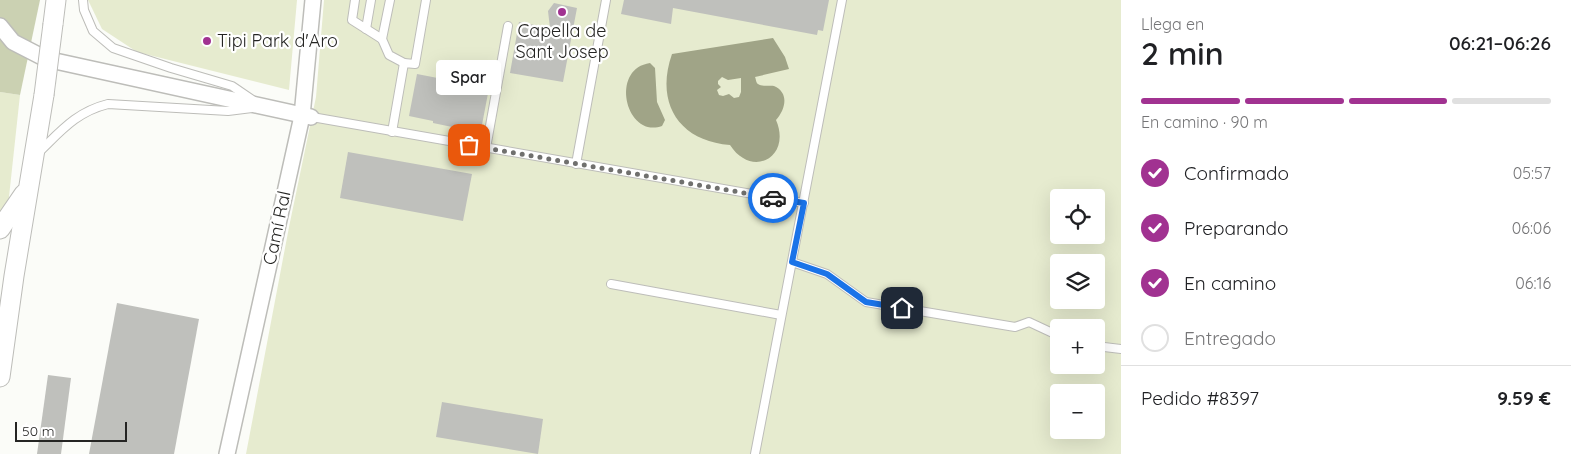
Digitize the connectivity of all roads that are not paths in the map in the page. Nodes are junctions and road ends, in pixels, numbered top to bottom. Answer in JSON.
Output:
{"nodes":[{"id":1,"x":56,"y":0,"type":"edge"},
{"id":2,"x":83,"y":0,"type":"edge"},
{"id":3,"x":313,"y":0,"type":"edge"},
{"id":4,"x":355,"y":0,"type":"edge"},
{"id":5,"x":371,"y":0,"type":"edge"},
{"id":6,"x":390,"y":0,"type":"edge"},
{"id":7,"x":426,"y":0,"type":"edge"},
{"id":8,"x":606,"y":0,"type":"edge"},
{"id":9,"x":842,"y":0,"type":"edge"},
{"id":10,"x":0,"y":26,"type":"edge"},
{"id":11,"x":508,"y":26,"type":"dead end"},
{"id":12,"x":366,"y":29,"type":"junction"},
{"id":13,"x":382,"y":39,"type":"junction"},
{"id":14,"x":404,"y":63,"type":"junction"},
{"id":15,"x":264,"y":107,"type":"junction"},
{"id":16,"x":307,"y":116,"type":"junction"},
{"id":17,"x":392,"y":132,"type":"junction"},
{"id":18,"x":486,"y":148,"type":"junction"},
{"id":19,"x":33,"y":158,"type":"junction"},
{"id":20,"x":576,"y":164,"type":"junction"},
{"id":21,"x":28,"y":189,"type":"junction"},
{"id":22,"x":804,"y":203,"type":"junction"},
{"id":23,"x":0,"y":229,"type":"edge"},
{"id":24,"x":792,"y":262,"type":"junction"},
{"id":25,"x":5,"y":276,"type":"edge"},
{"id":26,"x":611,"y":284,"type":"dead end"},
{"id":27,"x":781,"y":315,"type":"junction"},
{"id":28,"x":0,"y":316,"type":"edge"},
{"id":29,"x":1050,"y":332,"type":"edge"},
{"id":30,"x":5,"y":336,"type":"junction"},
{"id":31,"x":1105,"y":347,"type":"edge"},
{"id":32,"x":1121,"y":348,"type":"edge"},
{"id":33,"x":0,"y":376,"type":"edge"},
{"id":34,"x":227,"y":454,"type":"edge"},
{"id":35,"x":755,"y":454,"type":"edge"}],
"edges":[{"from":1,"to":19,"type":"street","bridge":true},
{"from":2,"to":15,"type":"lane"},
{"from":3,"to":16,"type":"street","name":"Camí Ral"},
{"from":4,"to":12,"type":"lane"},
{"from":5,"to":12,"type":"lane"},
{"from":6,"to":13,"type":"lane"},
{"from":7,"to":14,"type":"lane"},
{"from":8,"to":20,"type":"lane"},
{"from":9,"to":22,"type":"lane"},
{"from":10,"to":15,"type":"street"},
{"from":11,"to":18,"type":"lane"},
{"from":12,"to":13,"type":"lane"},
{"from":13,"to":14,"type":"lane"},
{"from":14,"to":17,"type":"lane"},
{"from":15,"to":16,"type":"street"},
{"from":15,"to":19,"type":"lane"},
{"from":16,"to":17,"type":"lane"},
{"from":16,"to":34,"type":"street","name":"Camí Ral"},
{"from":17,"to":18,"type":"lane"},
{"from":18,"to":20,"type":"lane"},
{"from":19,"to":21,"type":"street"},
{"from":20,"to":22,"type":"lane"},
{"from":21,"to":23,"type":"street"},
{"from":21,"to":25,"type":"street"},
{"from":22,"to":24,"type":"lane"},
{"from":24,"to":27,"type":"lane"},
{"from":24,"to":29,"type":"lane"},
{"from":25,"to":30,"type":"street"},
{"from":26,"to":27,"type":"lane"},
{"from":27,"to":35,"type":"lane"},
{"from":28,"to":30,"type":"street"},
{"from":30,"to":33,"type":"street"},
{"from":31,"to":32,"type":"lane"}]}
